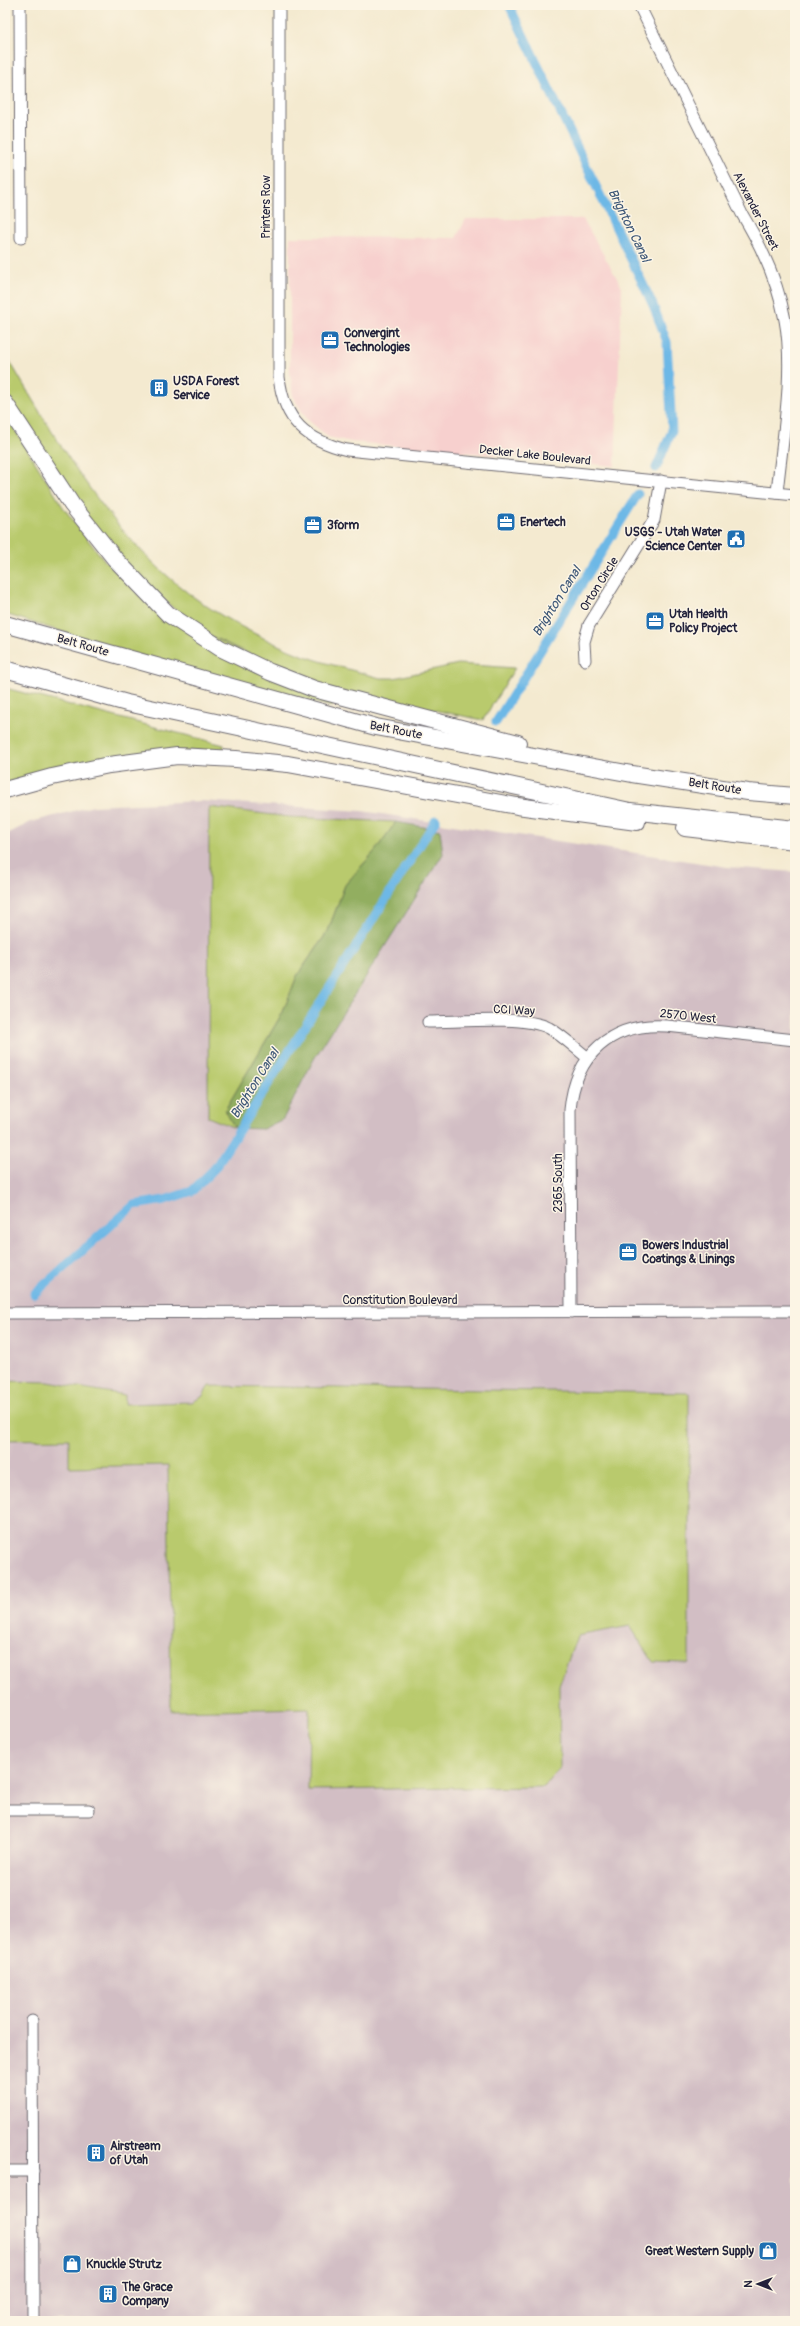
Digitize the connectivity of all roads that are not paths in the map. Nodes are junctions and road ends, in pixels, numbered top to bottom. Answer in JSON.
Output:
{"nodes":[{"id":1,"x":20,"y":5,"type":"edge"},
{"id":2,"x":279,"y":5,"type":"edge"},
{"id":3,"x":639,"y":5,"type":"edge"},
{"id":4,"x":21,"y":238,"type":"dead end"},
{"id":5,"x":5,"y":403,"type":"edge"},
{"id":6,"x":287,"y":409,"type":"joint"},
{"id":7,"x":661,"y":481,"type":"junction"},
{"id":8,"x":776,"y":494,"type":"junction"},
{"id":9,"x":795,"y":495,"type":"edge"},
{"id":10,"x":5,"y":624,"type":"edge"},
{"id":11,"x":585,"y":660,"type":"dead end"},
{"id":12,"x":5,"y":669,"type":"edge"},
{"id":13,"x":632,"y":774,"type":"junction"},
{"id":14,"x":5,"y":790,"type":"edge"},
{"id":15,"x":795,"y":796,"type":"edge"},
{"id":16,"x":795,"y":829,"type":"edge"},
{"id":17,"x":795,"y":841,"type":"edge"},
{"id":18,"x":428,"y":1022,"type":"dead end"},
{"id":19,"x":795,"y":1040,"type":"edge"},
{"id":20,"x":588,"y":1058,"type":"junction"},
{"id":21,"x":795,"y":1311,"type":"edge"},
{"id":22,"x":571,"y":1312,"type":"junction"},
{"id":23,"x":5,"y":1313,"type":"edge"},
{"id":24,"x":5,"y":1810,"type":"edge"},
{"id":25,"x":89,"y":1810,"type":"dead end"},
{"id":26,"x":32,"y":2021,"type":"dead end"},
{"id":27,"x":5,"y":2171,"type":"edge"},
{"id":28,"x":33,"y":2171,"type":"junction"},
{"id":29,"x":33,"y":2321,"type":"edge"}],
"edges":[{"from":1,"to":4,"type":"street"},
{"from":2,"to":6,"type":"street","name":"Printers Row"},
{"from":3,"to":8,"type":"street","name":"Alexander Street"},
{"from":5,"to":13,"type":"highway"},
{"from":6,"to":7,"type":"street","name":"Decker Lake Boulevard"},
{"from":7,"to":8,"type":"street","name":"Decker Lake Boulevard"},
{"from":7,"to":11,"type":"street","name":"Orton Circle"},
{"from":8,"to":9,"type":"street","name":"Decker Lake Boulevard"},
{"from":10,"to":13,"type":"highway","name":"Belt Route"},
{"from":12,"to":16,"type":"highway"},
{"from":13,"to":15,"type":"highway","name":"Belt Route"},
{"from":14,"to":17,"type":"highway"},
{"from":18,"to":20,"type":"street","name":"CCI Way"},
{"from":19,"to":20,"type":"street","name":"2570 West"},
{"from":20,"to":22,"type":"street","name":"2365 South"},
{"from":21,"to":22,"type":"street","name":"Constitution Boulevard"},
{"from":22,"to":23,"type":"street","name":"Constitution Boulevard"},
{"from":24,"to":25,"type":"street"},
{"from":26,"to":28,"type":"street"},
{"from":27,"to":28,"type":"street"},
{"from":28,"to":29,"type":"street"}]}
